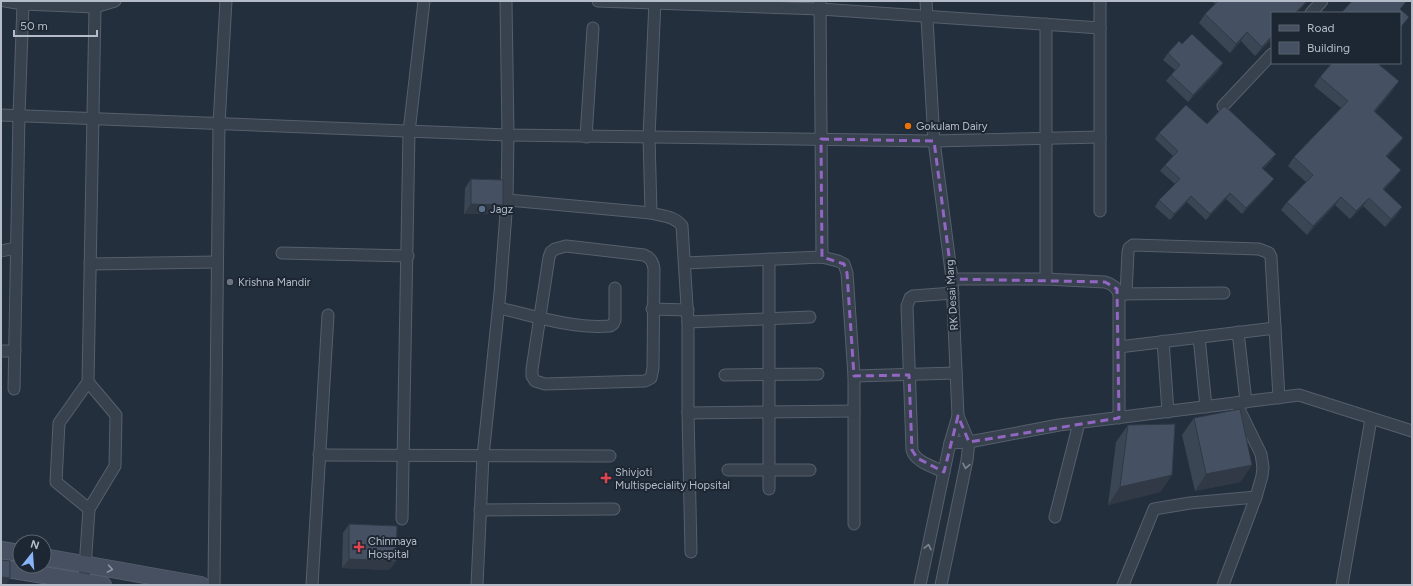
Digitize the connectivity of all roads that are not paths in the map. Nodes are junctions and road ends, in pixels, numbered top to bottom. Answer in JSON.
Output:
{"nodes":[{"id":1,"x":5,"y":1,"type":"edge"},
{"id":2,"x":115,"y":1,"type":"edge"},
{"id":3,"x":226,"y":1,"type":"edge"},
{"id":4,"x":424,"y":1,"type":"edge"},
{"id":5,"x":506,"y":1,"type":"edge"},
{"id":6,"x":598,"y":1,"type":"edge"},
{"id":7,"x":926,"y":1,"type":"edge"},
{"id":8,"x":1100,"y":1,"type":"edge"},
{"id":9,"x":1322,"y":1,"type":"edge"},
{"id":10,"x":655,"y":2,"type":"edge"},
{"id":11,"x":42,"y":3,"type":"edge"},
{"id":12,"x":23,"y":4,"type":"junction"},
{"id":13,"x":820,"y":5,"type":"edge"},
{"id":14,"x":95,"y":7,"type":"junction"},
{"id":15,"x":1312,"y":12,"type":"edge"},
{"id":16,"x":927,"y":17,"type":"junction"},
{"id":17,"x":1046,"y":24,"type":"junction"},
{"id":18,"x":593,"y":28,"type":"dead end"},
{"id":19,"x":1100,"y":28,"type":"junction"},
{"id":20,"x":1271,"y":55,"type":"edge"},
{"id":21,"x":1223,"y":106,"type":"edge"},
{"id":22,"x":1,"y":115,"type":"edge"},
{"id":23,"x":19,"y":115,"type":"junction"},
{"id":24,"x":92,"y":119,"type":"junction"},
{"id":25,"x":219,"y":124,"type":"junction"},
{"id":26,"x":409,"y":132,"type":"junction"},
{"id":27,"x":508,"y":135,"type":"junction"},
{"id":28,"x":586,"y":136,"type":"junction"},
{"id":29,"x":650,"y":137,"type":"junction"},
{"id":30,"x":1100,"y":137,"type":"junction"},
{"id":31,"x":1045,"y":138,"type":"junction"},
{"id":32,"x":821,"y":139,"type":"junction"},
{"id":33,"x":934,"y":141,"type":"junction"},
{"id":34,"x":507,"y":200,"type":"junction"},
{"id":35,"x":1100,"y":212,"type":"dead end"},
{"id":36,"x":651,"y":213,"type":"junction"},
{"id":37,"x":16,"y":248,"type":"junction"},
{"id":38,"x":1,"y":251,"type":"edge"},
{"id":39,"x":282,"y":253,"type":"dead end"},
{"id":40,"x":408,"y":256,"type":"junction"},
{"id":41,"x":822,"y":257,"type":"junction"},
{"id":42,"x":769,"y":259,"type":"junction"},
{"id":43,"x":217,"y":262,"type":"junction"},
{"id":44,"x":685,"y":263,"type":"junction"},
{"id":45,"x":90,"y":264,"type":"junction"},
{"id":46,"x":952,"y":279,"type":"junction"},
{"id":47,"x":1046,"y":279,"type":"junction"},
{"id":48,"x":615,"y":288,"type":"dead end"},
{"id":49,"x":953,"y":292,"type":"junction"},
{"id":50,"x":1224,"y":293,"type":"dead end"},
{"id":51,"x":1122,"y":294,"type":"junction"},
{"id":52,"x":498,"y":308,"type":"junction"},
{"id":53,"x":652,"y":309,"type":"junction"},
{"id":54,"x":688,"y":310,"type":"junction"},
{"id":55,"x":328,"y":315,"type":"dead end"},
{"id":56,"x":541,"y":317,"type":"junction"},
{"id":57,"x":810,"y":317,"type":"dead end"},
{"id":58,"x":769,"y":320,"type":"junction"},
{"id":59,"x":688,"y":322,"type":"junction"},
{"id":60,"x":1275,"y":328,"type":"junction"},
{"id":61,"x":1238,"y":332,"type":"junction"},
{"id":62,"x":1199,"y":337,"type":"junction"},
{"id":63,"x":1163,"y":341,"type":"junction"},
{"id":64,"x":1119,"y":347,"type":"junction"},
{"id":65,"x":15,"y":350,"type":"junction"},
{"id":66,"x":1,"y":351,"type":"edge"},
{"id":67,"x":956,"y":373,"type":"junction"},
{"id":68,"x":768,"y":374,"type":"junction"},
{"id":69,"x":818,"y":374,"type":"dead end"},
{"id":70,"x":725,"y":375,"type":"dead end"},
{"id":71,"x":909,"y":375,"type":"junction"},
{"id":72,"x":854,"y":376,"type":"junction"},
{"id":73,"x":88,"y":382,"type":"junction"},
{"id":74,"x":14,"y":389,"type":"dead end"},
{"id":75,"x":1280,"y":398,"type":"junction"},
{"id":76,"x":1241,"y":402,"type":"junction"},
{"id":77,"x":1206,"y":407,"type":"junction"},
{"id":78,"x":854,"y":411,"type":"junction"},
{"id":79,"x":768,"y":412,"type":"junction"},
{"id":80,"x":1168,"y":412,"type":"junction"},
{"id":81,"x":688,"y":413,"type":"junction"},
{"id":82,"x":958,"y":416,"type":"junction"},
{"id":83,"x":1119,"y":418,"type":"junction"},
{"id":84,"x":1371,"y":419,"type":"junction"},
{"id":85,"x":1079,"y":422,"type":"junction"},
{"id":86,"x":1412,"y":431,"type":"edge"},
{"id":87,"x":969,"y":442,"type":"junction"},
{"id":88,"x":950,"y":443,"type":"junction"},
{"id":89,"x":320,"y":455,"type":"junction"},
{"id":90,"x":404,"y":456,"type":"junction"},
{"id":91,"x":483,"y":456,"type":"junction"},
{"id":92,"x":610,"y":456,"type":"dead end"},
{"id":93,"x":728,"y":470,"type":"dead end"},
{"id":94,"x":770,"y":470,"type":"junction"},
{"id":95,"x":810,"y":470,"type":"dead end"},
{"id":96,"x":944,"y":472,"type":"junction"},
{"id":97,"x":769,"y":489,"type":"dead end"},
{"id":98,"x":1256,"y":497,"type":"junction"},
{"id":99,"x":614,"y":509,"type":"dead end"},
{"id":100,"x":89,"y":510,"type":"junction"},
{"id":101,"x":480,"y":510,"type":"junction"},
{"id":102,"x":1055,"y":517,"type":"dead end"},
{"id":103,"x":402,"y":519,"type":"dead end"},
{"id":104,"x":854,"y":524,"type":"dead end"},
{"id":105,"x":1,"y":550,"type":"edge"},
{"id":106,"x":12,"y":552,"type":"edge"},
{"id":107,"x":691,"y":552,"type":"dead end"},
{"id":108,"x":52,"y":559,"type":"edge"},
{"id":109,"x":86,"y":565,"type":"junction"},
{"id":110,"x":1,"y":568,"type":"edge"},
{"id":111,"x":84,"y":582,"type":"junction"},
{"id":112,"x":103,"y":585,"type":"edge"},
{"id":113,"x":201,"y":585,"type":"edge"},
{"id":114,"x":214,"y":585,"type":"edge"},
{"id":115,"x":312,"y":585,"type":"edge"},
{"id":116,"x":476,"y":585,"type":"edge"},
{"id":117,"x":920,"y":585,"type":"edge"},
{"id":118,"x":942,"y":585,"type":"edge"},
{"id":119,"x":1123,"y":585,"type":"edge"},
{"id":120,"x":1223,"y":585,"type":"edge"},
{"id":121,"x":1342,"y":585,"type":"edge"}],
"edges":[{"from":1,"to":12,"type":"street"},
{"from":2,"to":14,"type":"street"},
{"from":3,"to":25,"type":"street"},
{"from":4,"to":26,"type":"street"},
{"from":5,"to":27,"type":"street"},
{"from":6,"to":10,"type":"street"},
{"from":7,"to":16,"type":"street","name":"RK Desai Marg"},
{"from":8,"to":19,"type":"street"},
{"from":9,"to":15,"type":"street"},
{"from":10,"to":13,"type":"street"},
{"from":10,"to":29,"type":"street"},
{"from":11,"to":12,"type":"street"},
{"from":11,"to":14,"type":"street"},
{"from":12,"to":23,"type":"street"},
{"from":13,"to":16,"type":"street"},
{"from":13,"to":32,"type":"street"},
{"from":14,"to":24,"type":"street"},
{"from":16,"to":17,"type":"street"},
{"from":16,"to":33,"type":"street","name":"RK Desai Marg"},
{"from":17,"to":19,"type":"street"},
{"from":17,"to":31,"type":"street"},
{"from":18,"to":28,"type":"street"},
{"from":19,"to":30,"type":"street"},
{"from":20,"to":21,"type":"street"},
{"from":22,"to":23,"type":"street"},
{"from":23,"to":24,"type":"street"},
{"from":23,"to":37,"type":"street"},
{"from":24,"to":25,"type":"street"},
{"from":24,"to":45,"type":"street"},
{"from":25,"to":26,"type":"street"},
{"from":25,"to":43,"type":"street"},
{"from":26,"to":27,"type":"street"},
{"from":26,"to":40,"type":"street"},
{"from":27,"to":28,"type":"street"},
{"from":27,"to":34,"type":"street"},
{"from":28,"to":29,"type":"street"},
{"from":29,"to":32,"type":"street"},
{"from":29,"to":36,"type":"street"},
{"from":30,"to":31,"type":"street"},
{"from":30,"to":35,"type":"street"},
{"from":31,"to":33,"type":"street"},
{"from":31,"to":47,"type":"street"},
{"from":32,"to":33,"type":"street"},
{"from":32,"to":41,"type":"street"},
{"from":33,"to":46,"type":"street","name":"RK Desai Marg"},
{"from":34,"to":36,"type":"street"},
{"from":34,"to":52,"type":"street"},
{"from":36,"to":44,"type":"street"},
{"from":37,"to":38,"type":"street"},
{"from":37,"to":65,"type":"street"},
{"from":39,"to":40,"type":"street"},
{"from":40,"to":90,"type":"street"},
{"from":41,"to":42,"type":"street"},
{"from":41,"to":72,"type":"street"},
{"from":42,"to":44,"type":"street"},
{"from":42,"to":58,"type":"street"},
{"from":43,"to":45,"type":"street"},
{"from":43,"to":114,"type":"street"},
{"from":44,"to":54,"type":"street"},
{"from":45,"to":73,"type":"street"},
{"from":46,"to":47,"type":"street"},
{"from":46,"to":49,"type":"street","name":"RK Desai Marg"},
{"from":47,"to":51,"type":"street"},
{"from":48,"to":56,"type":"street"},
{"from":49,"to":67,"type":"street","name":"RK Desai Marg"},
{"from":49,"to":71,"type":"street"},
{"from":50,"to":51,"type":"street"},
{"from":51,"to":60,"type":"street"},
{"from":51,"to":64,"type":"street"},
{"from":52,"to":56,"type":"street"},
{"from":52,"to":91,"type":"street"},
{"from":53,"to":54,"type":"street"},
{"from":53,"to":56,"type":"street"},
{"from":53,"to":56,"type":"street"},
{"from":54,"to":59,"type":"street"},
{"from":55,"to":89,"type":"street"},
{"from":57,"to":58,"type":"street"},
{"from":58,"to":59,"type":"street"},
{"from":58,"to":68,"type":"street"},
{"from":59,"to":81,"type":"street"},
{"from":60,"to":61,"type":"street"},
{"from":60,"to":75,"type":"street"},
{"from":61,"to":62,"type":"street"},
{"from":61,"to":76,"type":"street"},
{"from":62,"to":63,"type":"street"},
{"from":62,"to":77,"type":"street"},
{"from":63,"to":64,"type":"street"},
{"from":63,"to":80,"type":"street"},
{"from":64,"to":83,"type":"street"},
{"from":65,"to":66,"type":"street"},
{"from":65,"to":74,"type":"street"},
{"from":67,"to":71,"type":"street"},
{"from":67,"to":82,"type":"street","name":"RK Desai Marg"},
{"from":68,"to":69,"type":"street"},
{"from":68,"to":70,"type":"street"},
{"from":68,"to":79,"type":"street"},
{"from":71,"to":72,"type":"street"},
{"from":71,"to":96,"type":"street"},
{"from":72,"to":78,"type":"street"},
{"from":73,"to":100,"type":"street"},
{"from":73,"to":100,"type":"street"},
{"from":75,"to":76,"type":"street"},
{"from":75,"to":84,"type":"street"},
{"from":76,"to":77,"type":"street"},
{"from":76,"to":98,"type":"street"},
{"from":77,"to":80,"type":"street"},
{"from":78,"to":79,"type":"street"},
{"from":78,"to":104,"type":"street"},
{"from":79,"to":81,"type":"street"},
{"from":79,"to":94,"type":"street"},
{"from":80,"to":83,"type":"street"},
{"from":81,"to":107,"type":"street"},
{"from":82,"to":87,"type":"street"},
{"from":82,"to":88,"type":"street","name":"RK Desai Marg"},
{"from":83,"to":85,"type":"street"},
{"from":84,"to":86,"type":"street"},
{"from":84,"to":121,"type":"street"},
{"from":85,"to":87,"type":"street"},
{"from":85,"to":102,"type":"street"},
{"from":87,"to":88,"type":"street"},
{"from":87,"to":118,"type":"street","one_way":true},
{"from":88,"to":96,"type":"street","name":"RK Desai Marg"},
{"from":89,"to":90,"type":"street"},
{"from":89,"to":115,"type":"street"},
{"from":90,"to":91,"type":"street"},
{"from":90,"to":103,"type":"street"},
{"from":91,"to":92,"type":"street"},
{"from":91,"to":101,"type":"street"},
{"from":93,"to":94,"type":"street"},
{"from":94,"to":95,"type":"street"},
{"from":94,"to":97,"type":"street"},
{"from":117,"to":96,"type":"street","name":"RK Desai Marg","one_way":true},
{"from":98,"to":119,"type":"street"},
{"from":98,"to":120,"type":"street"},
{"from":99,"to":101,"type":"street"},
{"from":100,"to":109,"type":"street"},
{"from":101,"to":116,"type":"street"},
{"from":105,"to":106,"type":"main road"},
{"from":108,"to":109,"type":"main road"},
{"from":109,"to":111,"type":"street"},
{"from":109,"to":113,"type":"main road","one_way":true},
{"from":110,"to":111,"type":"main road"},
{"from":111,"to":112,"type":"main road"}]}
